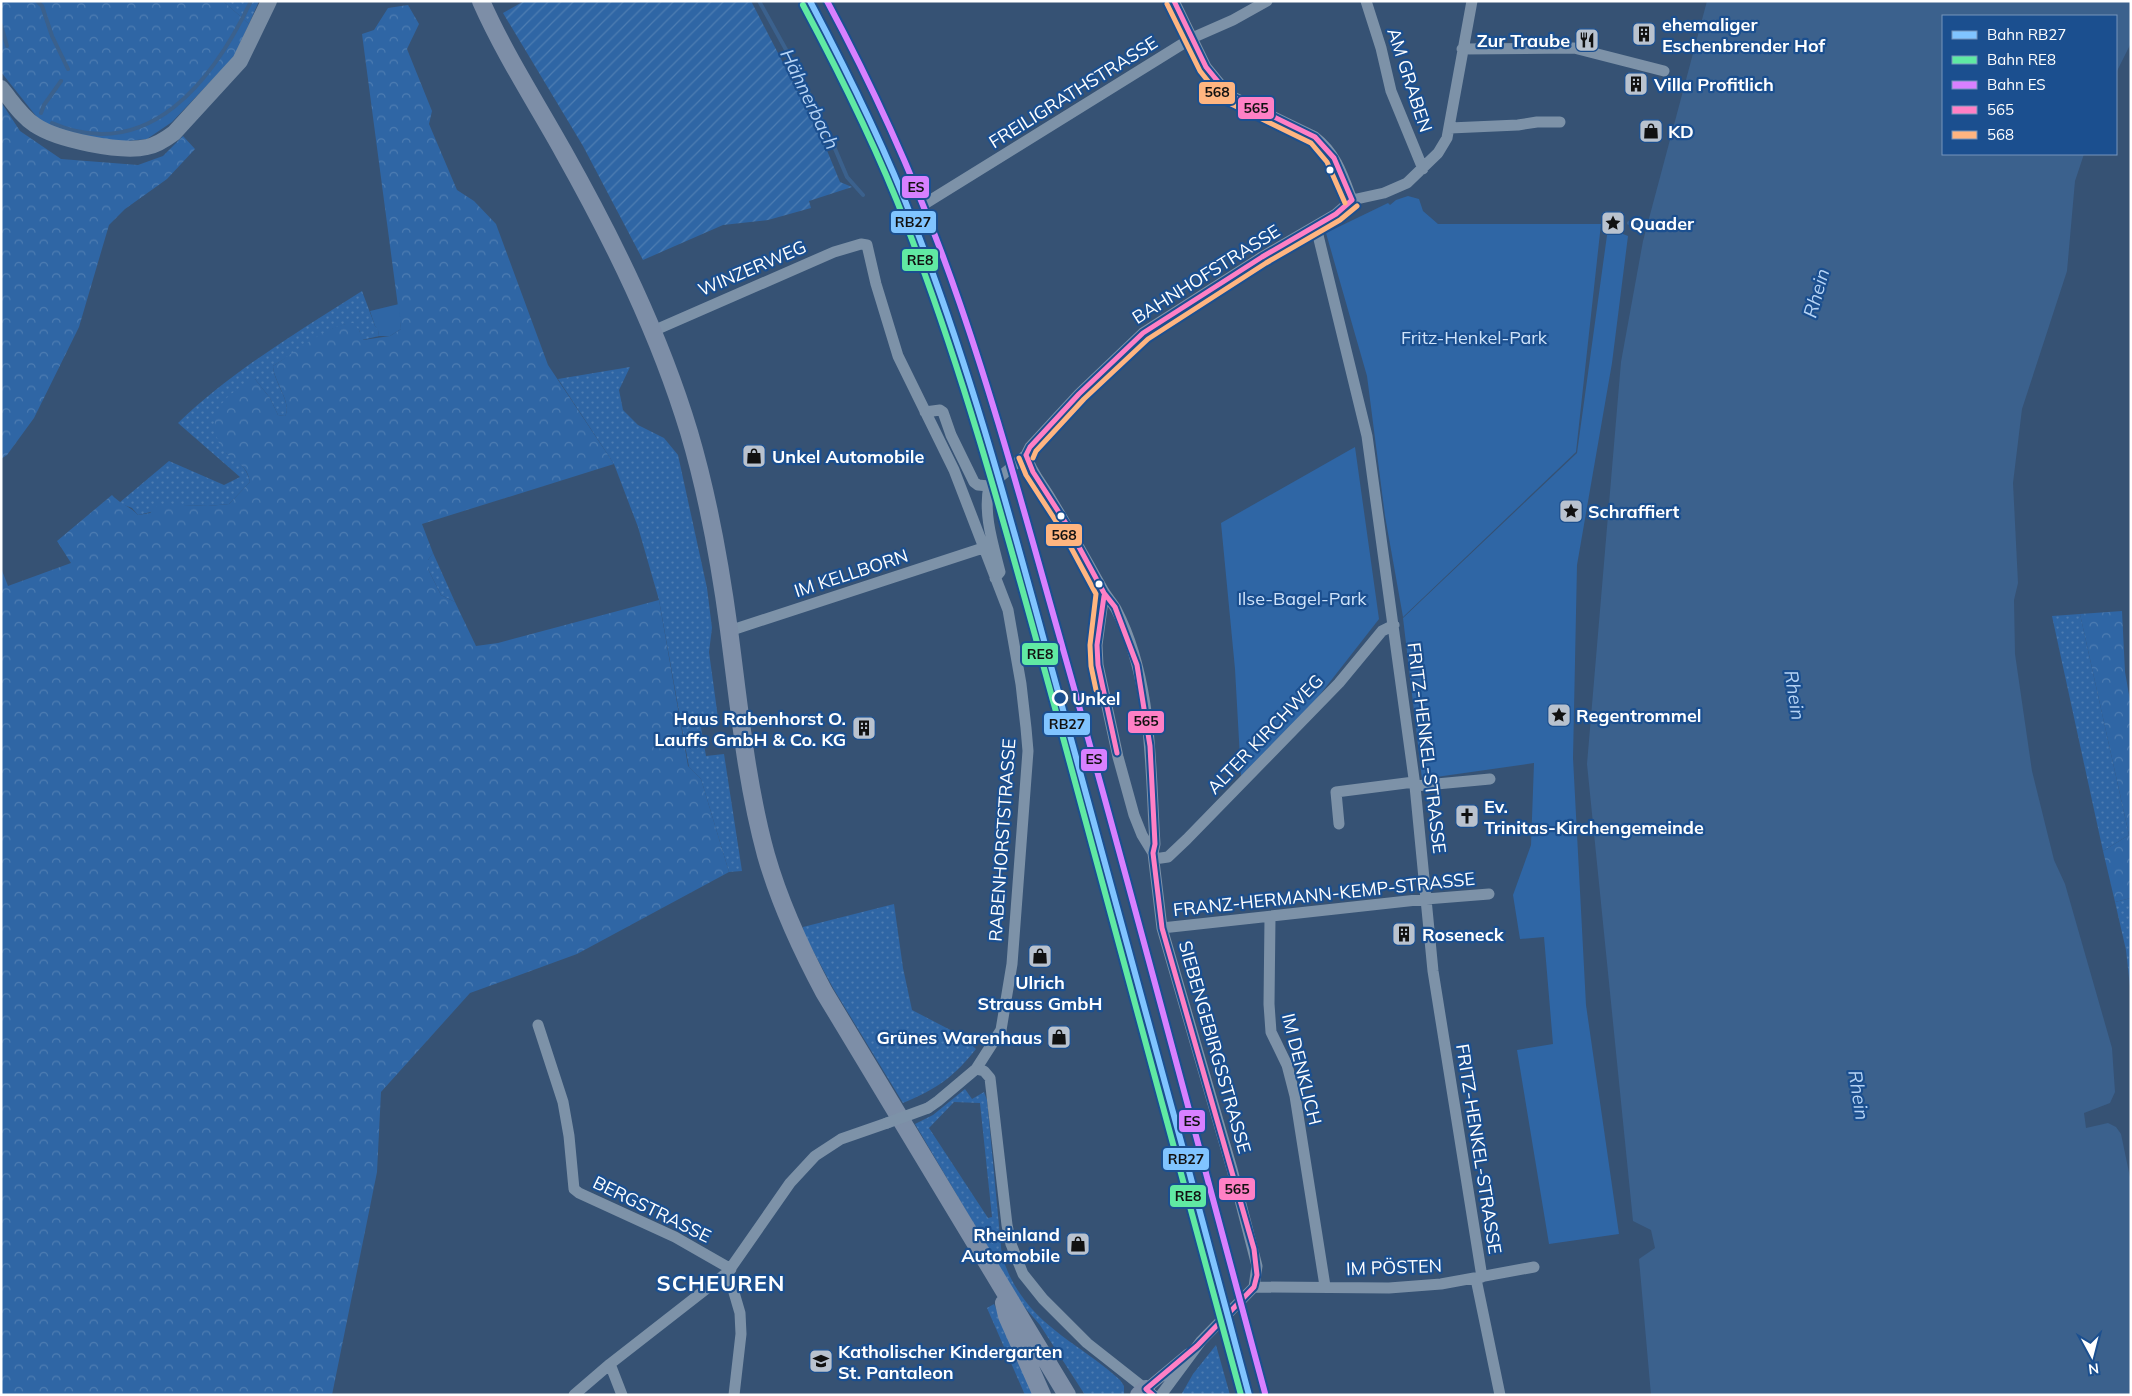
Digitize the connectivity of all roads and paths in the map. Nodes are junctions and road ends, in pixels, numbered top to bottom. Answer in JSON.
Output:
{"nodes":[{"id":1,"x":269,"y":1,"type":"edge"},
{"id":2,"x":481,"y":1,"type":"edge"},
{"id":3,"x":1174,"y":1,"type":"edge"},
{"id":4,"x":1267,"y":1,"type":"edge"},
{"id":5,"x":1366,"y":1,"type":"edge"},
{"id":6,"x":1472,"y":1,"type":"edge"},
{"id":7,"x":1192,"y":38,"type":"junction"},
{"id":8,"x":1462,"y":49,"type":"junction"},
{"id":9,"x":1664,"y":71,"type":"dead end"},
{"id":10,"x":1,"y":88,"type":"edge"},
{"id":11,"x":1560,"y":122,"type":"dead end"},
{"id":12,"x":1450,"y":128,"type":"junction"},
{"id":13,"x":1423,"y":169,"type":"junction"},
{"id":14,"x":1352,"y":200,"type":"junction"},
{"id":15,"x":926,"y":202,"type":"dead end"},
{"id":16,"x":1316,"y":227,"type":"junction"},
{"id":17,"x":868,"y":245,"type":"joint"},
{"id":18,"x":653,"y":330,"type":"junction"},
{"id":19,"x":925,"y":412,"type":"junction"},
{"id":20,"x":1026,"y":455,"type":"junction"},
{"id":21,"x":989,"y":486,"type":"junction"},
{"id":22,"x":983,"y":548,"type":"junction"},
{"id":23,"x":995,"y":578,"type":"junction"},
{"id":24,"x":1104,"y":593,"type":"junction"},
{"id":25,"x":1394,"y":625,"type":"junction"},
{"id":26,"x":729,"y":631,"type":"junction"},
{"id":27,"x":1490,"y":779,"type":"dead end"},
{"id":28,"x":1415,"y":784,"type":"junction"},
{"id":29,"x":1339,"y":824,"type":"dead end"},
{"id":30,"x":1154,"y":856,"type":"junction"},
{"id":31,"x":1490,"y":894,"type":"dead end"},
{"id":32,"x":1426,"y":899,"type":"junction"},
{"id":33,"x":1270,"y":918,"type":"junction"},
{"id":34,"x":1162,"y":928,"type":"junction"},
{"id":35,"x":538,"y":1025,"type":"dead end"},
{"id":36,"x":976,"y":1069,"type":"junction"},
{"id":37,"x":1534,"y":1267,"type":"dead end"},
{"id":38,"x":729,"y":1270,"type":"junction"},
{"id":39,"x":1479,"y":1278,"type":"junction"},
{"id":40,"x":1000,"y":1283,"type":"junction"},
{"id":41,"x":1326,"y":1286,"type":"junction"},
{"id":42,"x":1254,"y":1287,"type":"junction"},
{"id":43,"x":1197,"y":1346,"type":"junction"},
{"id":44,"x":610,"y":1364,"type":"junction"},
{"id":45,"x":1150,"y":1393,"type":"edge"},
{"id":46,"x":574,"y":1395,"type":"edge"},
{"id":47,"x":622,"y":1395,"type":"edge"},
{"id":48,"x":734,"y":1395,"type":"edge"},
{"id":49,"x":1042,"y":1395,"type":"edge"},
{"id":50,"x":1067,"y":1395,"type":"edge"},
{"id":51,"x":1500,"y":1395,"type":"edge"}],
"edges":[{"from":1,"to":10,"type":"main road"},
{"from":2,"to":18,"type":"main road"},
{"from":3,"to":7,"type":"street"},
{"from":4,"to":7,"type":"street","name":"FREILIGRATHSTRASSE"},
{"from":5,"to":13,"type":"street","name":"AM GRABEN"},
{"from":6,"to":8,"type":"street","name":"BAHNHOFSTRASSE"},
{"from":7,"to":14,"type":"street"},
{"from":7,"to":15,"type":"street","name":"FREILIGRATHSTRASSE"},
{"from":8,"to":9,"type":"street"},
{"from":8,"to":12,"type":"street","name":"BAHNHOFSTRASSE"},
{"from":11,"to":12,"type":"street"},
{"from":12,"to":13,"type":"street","name":"BAHNHOFSTRASSE"},
{"from":13,"to":14,"type":"street","name":"BAHNHOFSTRASSE"},
{"from":14,"to":16,"type":"street","name":"BAHNHOFSTRASSE"},
{"from":16,"to":20,"type":"street","name":"BAHNHOFSTRASSE"},
{"from":16,"to":25,"type":"street","name":"FRITZ-HENKEL-STRASSE"},
{"from":17,"to":18,"type":"street","name":"WINZERWEG"},
{"from":17,"to":19,"type":"street","name":"RABENHORSTSTRASSE"},
{"from":18,"to":26,"type":"main road"},
{"from":19,"to":21,"type":"street"},
{"from":19,"to":22,"type":"street","name":"RABENHORSTSTRASSE"},
{"from":20,"to":21,"type":"street","name":"BAHNHOFSTRASSE"},
{"from":20,"to":24,"type":"street","name":"SIEBENGEBIRGSSTRASSE"},
{"from":21,"to":23,"type":"street","name":"RABENHORSTSTRASSE"},
{"from":22,"to":23,"type":"street","name":"RABENHORSTSTRASSE"},
{"from":22,"to":26,"type":"street","name":"IM KELLBORN"},
{"from":23,"to":36,"type":"street","name":"RABENHORSTSTRASSE"},
{"from":24,"to":30,"type":"street","name":"SIEBENGEBIRGSSTRASSE"},
{"from":24,"to":30,"type":"street","name":"SIEBENGEBIRGSSTRASSE"},
{"from":25,"to":28,"type":"street","name":"FRITZ-HENKEL-STRASSE"},
{"from":25,"to":30,"type":"street","name":"ALTER KIRCHWEG"},
{"from":26,"to":40,"type":"main road"},
{"from":27,"to":28,"type":"street"},
{"from":28,"to":29,"type":"street"},
{"from":28,"to":32,"type":"street","name":"FRITZ-HENKEL-STRASSE"},
{"from":30,"to":34,"type":"street","name":"SIEBENGEBIRGSSTRASSE"},
{"from":31,"to":32,"type":"street","name":"FRANZ-HERMANN-KEMP-STRASSE"},
{"from":32,"to":33,"type":"street","name":"FRANZ-HERMANN-KEMP-STRASSE"},
{"from":32,"to":39,"type":"street","name":"FRITZ-HENKEL-STRASSE"},
{"from":33,"to":34,"type":"street","name":"FRANZ-HERMANN-KEMP-STRASSE"},
{"from":33,"to":41,"type":"street","name":"IM DENKLICH"},
{"from":34,"to":42,"type":"street","name":"SIEBENGEBIRGSSTRASSE"},
{"from":35,"to":38,"type":"street","name":"BERGSTRASSE"},
{"from":36,"to":38,"type":"street","name":"RABENHORSTSTRASSE","bridge":true},
{"from":36,"to":45,"type":"street"},
{"from":37,"to":39,"type":"street","name":"IM PÖSTEN"},
{"from":38,"to":44,"type":"street","name":"RABENHORSTSTRASSE"},
{"from":38,"to":48,"type":"street"},
{"from":39,"to":41,"type":"street","name":"IM PÖSTEN"},
{"from":39,"to":51,"type":"street","name":"FRITZ-HENKEL-STRASSE"},
{"from":40,"to":49,"type":"main road"},
{"from":40,"to":50,"type":"main road"},
{"from":41,"to":42,"type":"street","name":"IM PÖSTEN"},
{"from":42,"to":43,"type":"street"},
{"from":43,"to":45,"type":"street"},
{"from":43,"to":45,"type":"street"},
{"from":44,"to":46,"type":"street","name":"RABENHORSTSTRASSE"},
{"from":44,"to":47,"type":"street"}]}
